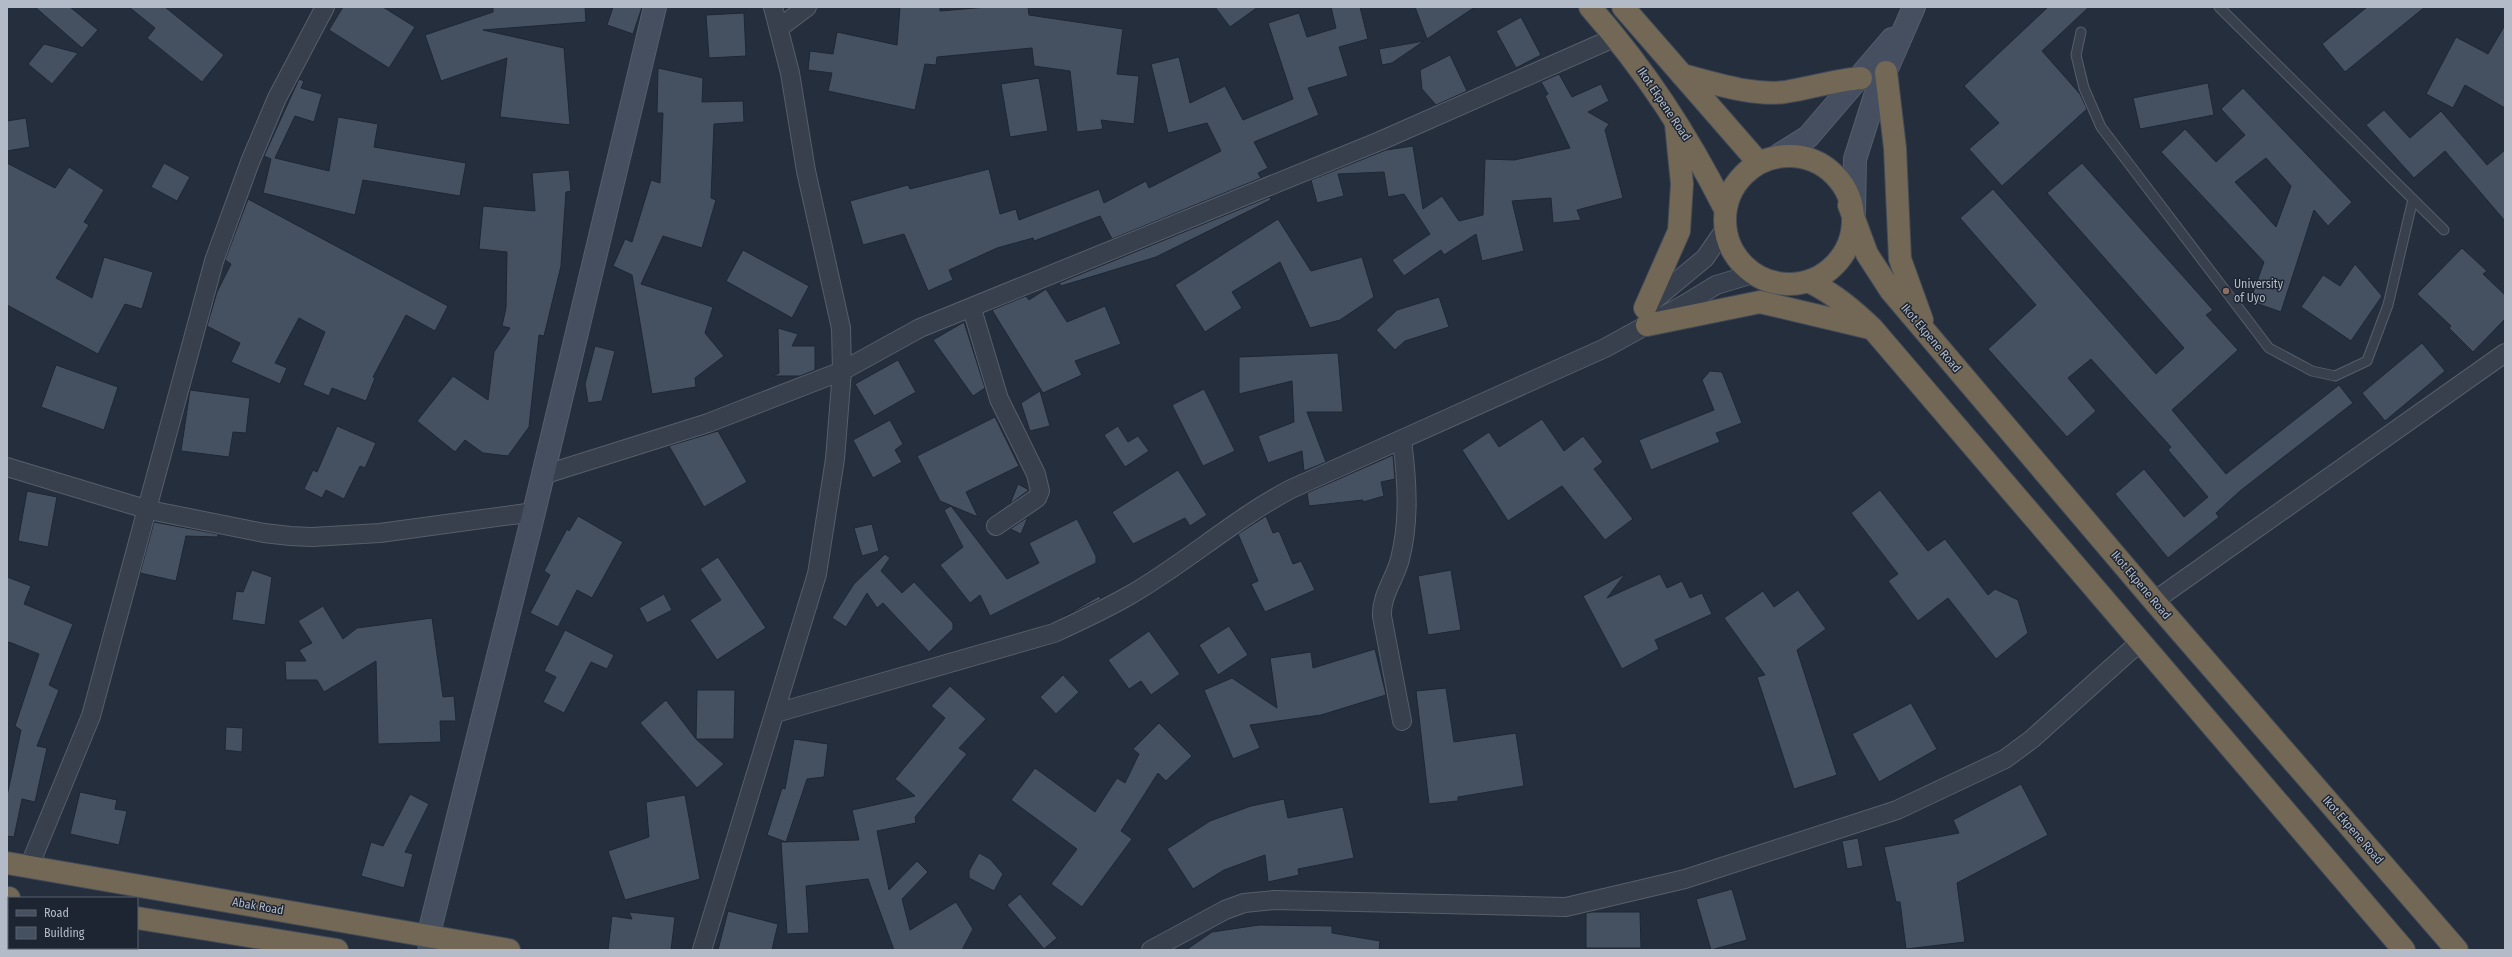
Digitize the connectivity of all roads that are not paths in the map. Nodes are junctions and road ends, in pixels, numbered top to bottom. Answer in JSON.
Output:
{"nodes":[{"id":1,"x":325,"y":7,"type":"edge"},
{"id":2,"x":655,"y":7,"type":"edge"},
{"id":3,"x":773,"y":7,"type":"edge"},
{"id":4,"x":807,"y":7,"type":"edge"},
{"id":5,"x":1590,"y":7,"type":"edge"},
{"id":6,"x":1623,"y":7,"type":"edge"},
{"id":7,"x":2219,"y":7,"type":"edge"},
{"id":8,"x":1912,"y":12,"type":"edge"},
{"id":9,"x":778,"y":28,"type":"junction"},
{"id":10,"x":2082,"y":32,"type":"dead end"},
{"id":11,"x":1616,"y":37,"type":"junction"},
{"id":12,"x":1886,"y":72,"type":"junction"},
{"id":13,"x":1682,"y":75,"type":"junction"},
{"id":14,"x":1861,"y":78,"type":"junction"},
{"id":15,"x":1676,"y":119,"type":"junction"},
{"id":16,"x":1768,"y":160,"type":"junction"},
{"id":17,"x":2413,"y":199,"type":"junction"},
{"id":18,"x":1851,"y":209,"type":"junction"},
{"id":19,"x":1725,"y":219,"type":"junction"},
{"id":20,"x":2444,"y":230,"type":"dead end"},
{"id":21,"x":1753,"y":274,"type":"junction"},
{"id":22,"x":1810,"y":282,"type":"junction"},
{"id":23,"x":972,"y":309,"type":"junction"},
{"id":24,"x":1646,"y":317,"type":"junction"},
{"id":25,"x":1872,"y":328,"type":"junction"},
{"id":26,"x":1926,"y":332,"type":"junction"},
{"id":27,"x":2505,"y":353,"type":"edge"},
{"id":28,"x":842,"y":371,"type":"junction"},
{"id":29,"x":1402,"y":440,"type":"junction"},
{"id":30,"x":7,"y":467,"type":"edge"},
{"id":31,"x":543,"y":475,"type":"junction"},
{"id":32,"x":149,"y":510,"type":"junction"},
{"id":33,"x":534,"y":512,"type":"junction"},
{"id":34,"x":996,"y":526,"type":"dead end"},
{"id":35,"x":2154,"y":601,"type":"junction"},
{"id":36,"x":2140,"y":642,"type":"junction"},
{"id":37,"x":776,"y":713,"type":"junction"},
{"id":38,"x":1402,"y":721,"type":"dead end"},
{"id":39,"x":7,"y":863,"type":"edge"},
{"id":40,"x":29,"y":867,"type":"junction"},
{"id":41,"x":138,"y":918,"type":"edge"},
{"id":42,"x":429,"y":944,"type":"edge"},
{"id":43,"x":337,"y":950,"type":"edge"},
{"id":44,"x":509,"y":950,"type":"edge"},
{"id":45,"x":702,"y":950,"type":"edge"},
{"id":46,"x":1150,"y":950,"type":"edge"},
{"id":47,"x":2404,"y":950,"type":"edge"},
{"id":48,"x":2457,"y":950,"type":"edge"}],
"edges":[{"from":1,"to":32,"type":"street"},
{"from":2,"to":31,"type":"street"},
{"from":3,"to":9,"type":"street"},
{"from":4,"to":9,"type":"street"},
{"from":5,"to":11,"type":"highway","name":"Ikot Ekpene Road"},
{"from":6,"to":13,"type":"highway"},
{"from":7,"to":17,"type":"lane"},
{"from":8,"to":12,"type":"street"},
{"from":8,"to":14,"type":"street"},
{"from":9,"to":28,"type":"street"},
{"from":10,"to":17,"type":"lane"},
{"from":11,"to":15,"type":"highway","name":"Ikot Ekpene Road"},
{"from":11,"to":23,"type":"street"},
{"from":12,"to":18,"type":"street"},
{"from":12,"to":26,"type":"highway"},
{"from":13,"to":14,"type":"highway"},
{"from":13,"to":16,"type":"highway"},
{"from":14,"to":16,"type":"street"},
{"from":15,"to":19,"type":"highway","name":"Ikot Ekpene Road"},
{"from":15,"to":24,"type":"highway"},
{"from":16,"to":18,"type":"highway"},
{"from":16,"to":19,"type":"highway"},
{"from":17,"to":20,"type":"lane"},
{"from":18,"to":22,"type":"highway"},
{"from":18,"to":26,"type":"highway","name":"Ikot Ekpene Road"},
{"from":19,"to":21,"type":"highway"},
{"from":19,"to":24,"type":"street"},
{"from":21,"to":22,"type":"highway"},
{"from":21,"to":24,"type":"street"},
{"from":22,"to":25,"type":"highway"},
{"from":23,"to":28,"type":"street"},
{"from":23,"to":34,"type":"street"},
{"from":24,"to":25,"type":"highway"},
{"from":24,"to":29,"type":"street"},
{"from":25,"to":36,"type":"highway"},
{"from":26,"to":35,"type":"highway","name":"Ikot Ekpene Road"},
{"from":27,"to":35,"type":"street"},
{"from":28,"to":31,"type":"street"},
{"from":28,"to":37,"type":"street"},
{"from":29,"to":37,"type":"street"},
{"from":29,"to":38,"type":"street"},
{"from":30,"to":32,"type":"street"},
{"from":31,"to":33,"type":"street"},
{"from":32,"to":33,"type":"street"},
{"from":32,"to":40,"type":"street"},
{"from":33,"to":42,"type":"street"},
{"from":35,"to":48,"type":"highway","name":"Ikot Ekpene Road"},
{"from":36,"to":46,"type":"street"},
{"from":36,"to":47,"type":"highway"},
{"from":37,"to":45,"type":"street"},
{"from":39,"to":40,"type":"highway","name":"Abak Road"},
{"from":40,"to":42,"type":"highway","name":"Abak Road"},
{"from":41,"to":43,"type":"highway"},
{"from":42,"to":44,"type":"highway","name":"Abak Road"}]}
